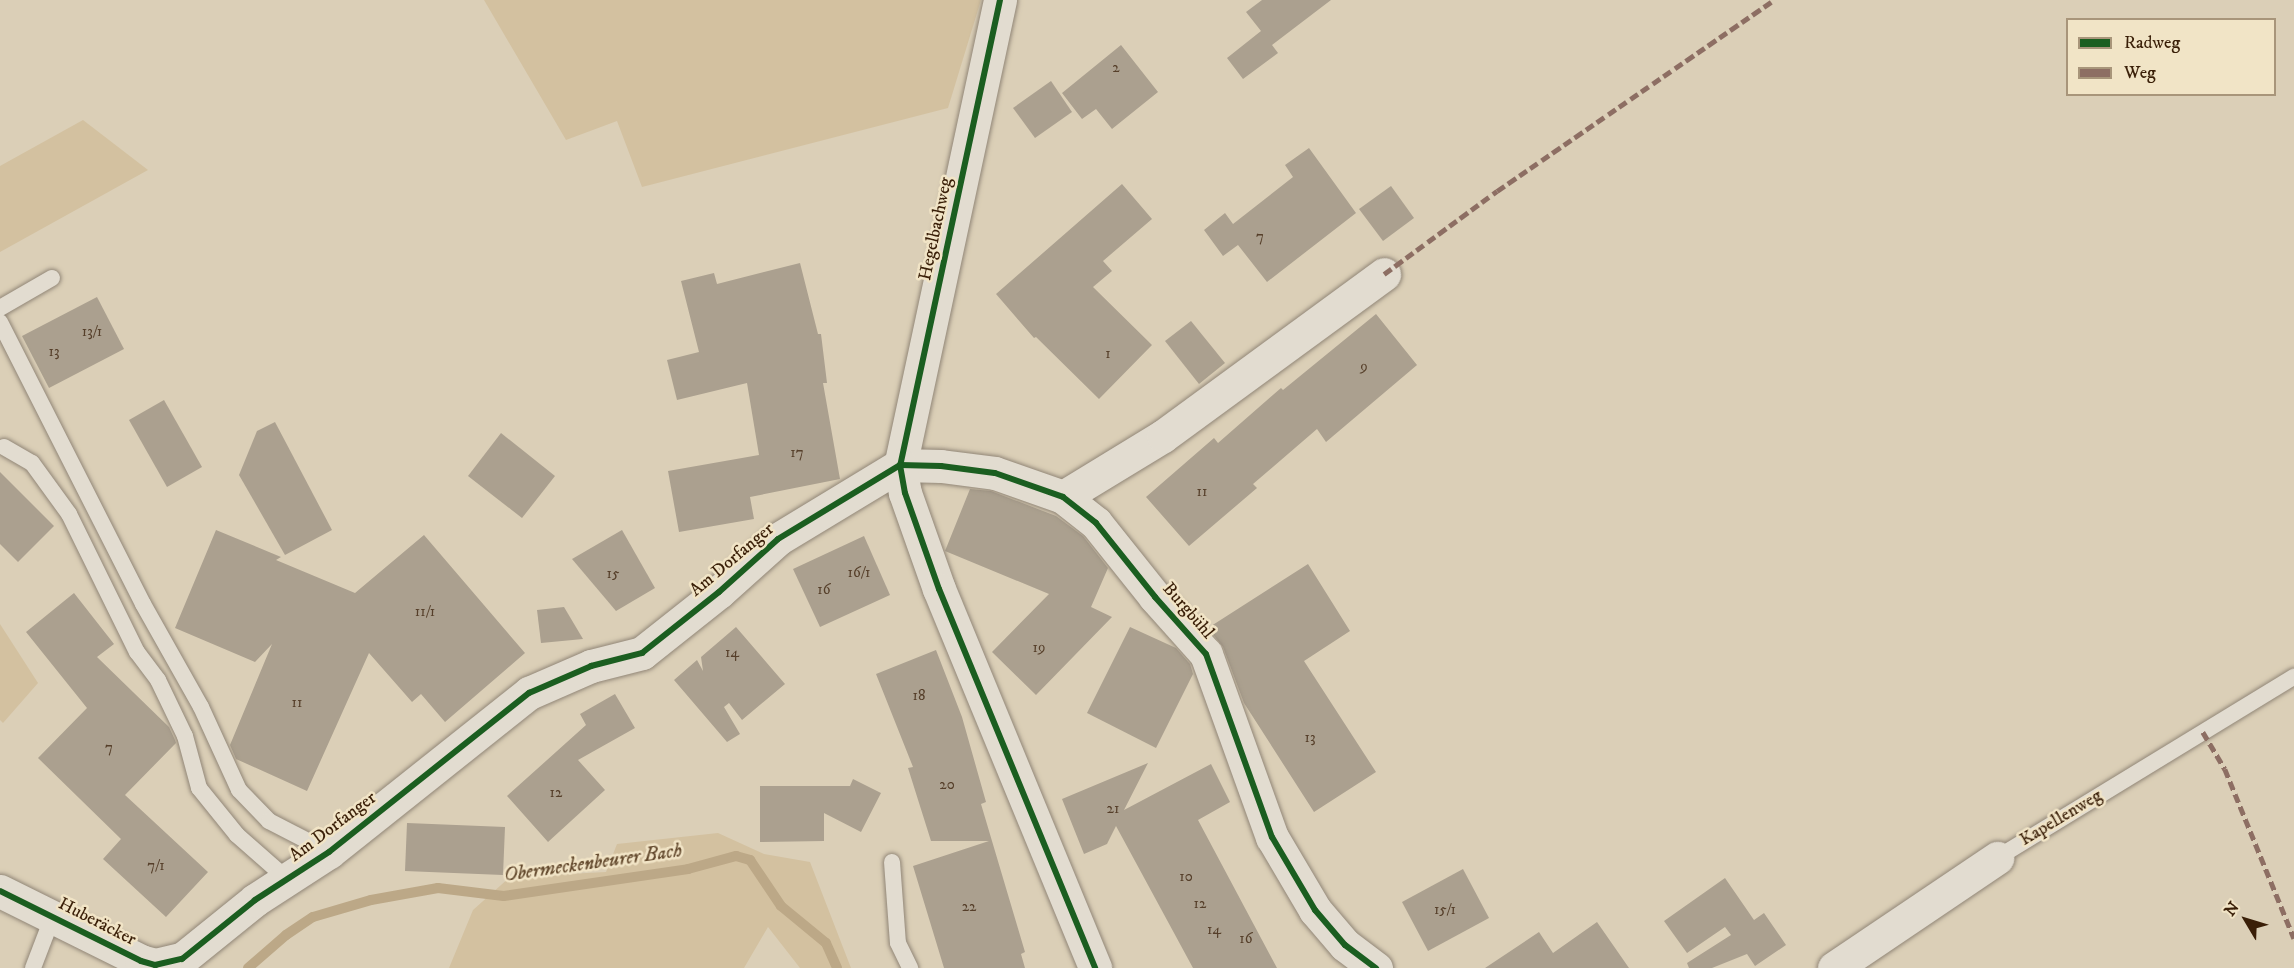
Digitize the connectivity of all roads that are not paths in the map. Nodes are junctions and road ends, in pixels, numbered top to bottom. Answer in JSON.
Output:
{"nodes":[{"id":1,"x":1000,"y":0,"type":"edge"},
{"id":2,"x":1384,"y":274,"type":"dead end"},
{"id":3,"x":52,"y":278,"type":"dead end"},
{"id":4,"x":0,"y":308,"type":"edge"},
{"id":5,"x":0,"y":322,"type":"edge"},
{"id":6,"x":4,"y":447,"type":"dead end"},
{"id":7,"x":900,"y":465,"type":"junction"},
{"id":8,"x":1063,"y":497,"type":"junction"},
{"id":9,"x":2294,"y":677,"type":"edge"},
{"id":10,"x":329,"y":852,"type":"junction"},
{"id":11,"x":1997,"y":858,"type":"joint"},
{"id":12,"x":892,"y":862,"type":"dead end"},
{"id":13,"x":287,"y":879,"type":"junction"},
{"id":14,"x":0,"y":891,"type":"edge"},
{"id":15,"x":53,"y":916,"type":"junction"},
{"id":16,"x":184,"y":963,"type":"edge"},
{"id":17,"x":33,"y":968,"type":"edge"},
{"id":18,"x":910,"y":968,"type":"edge"},
{"id":19,"x":1095,"y":968,"type":"edge"},
{"id":20,"x":1377,"y":968,"type":"edge"},
{"id":21,"x":1834,"y":968,"type":"edge"}],
"edges":[{"from":1,"to":7,"type":"street","name":"Hegelbachweg"},
{"from":2,"to":8,"type":"street"},
{"from":3,"to":4,"type":"lane"},
{"from":5,"to":10,"type":"lane"},
{"from":6,"to":13,"type":"lane"},
{"from":7,"to":8,"type":"street","name":"Burgbühl"},
{"from":7,"to":10,"type":"street","name":"Am Dorfanger"},
{"from":7,"to":19,"type":"street"},
{"from":8,"to":20,"type":"street","name":"Burgbühl"},
{"from":9,"to":11,"type":"lane","name":"Kapellenweg"},
{"from":10,"to":13,"type":"street","name":"Am Dorfanger"},
{"from":11,"to":21,"type":"street","name":"Kapellenweg"},
{"from":12,"to":18,"type":"lane"},
{"from":13,"to":16,"type":"street","name":"Am Dorfanger"},
{"from":14,"to":15,"type":"street","name":"Huberäcker"},
{"from":15,"to":16,"type":"street","name":"Huberäcker"},
{"from":15,"to":17,"type":"lane"}]}
